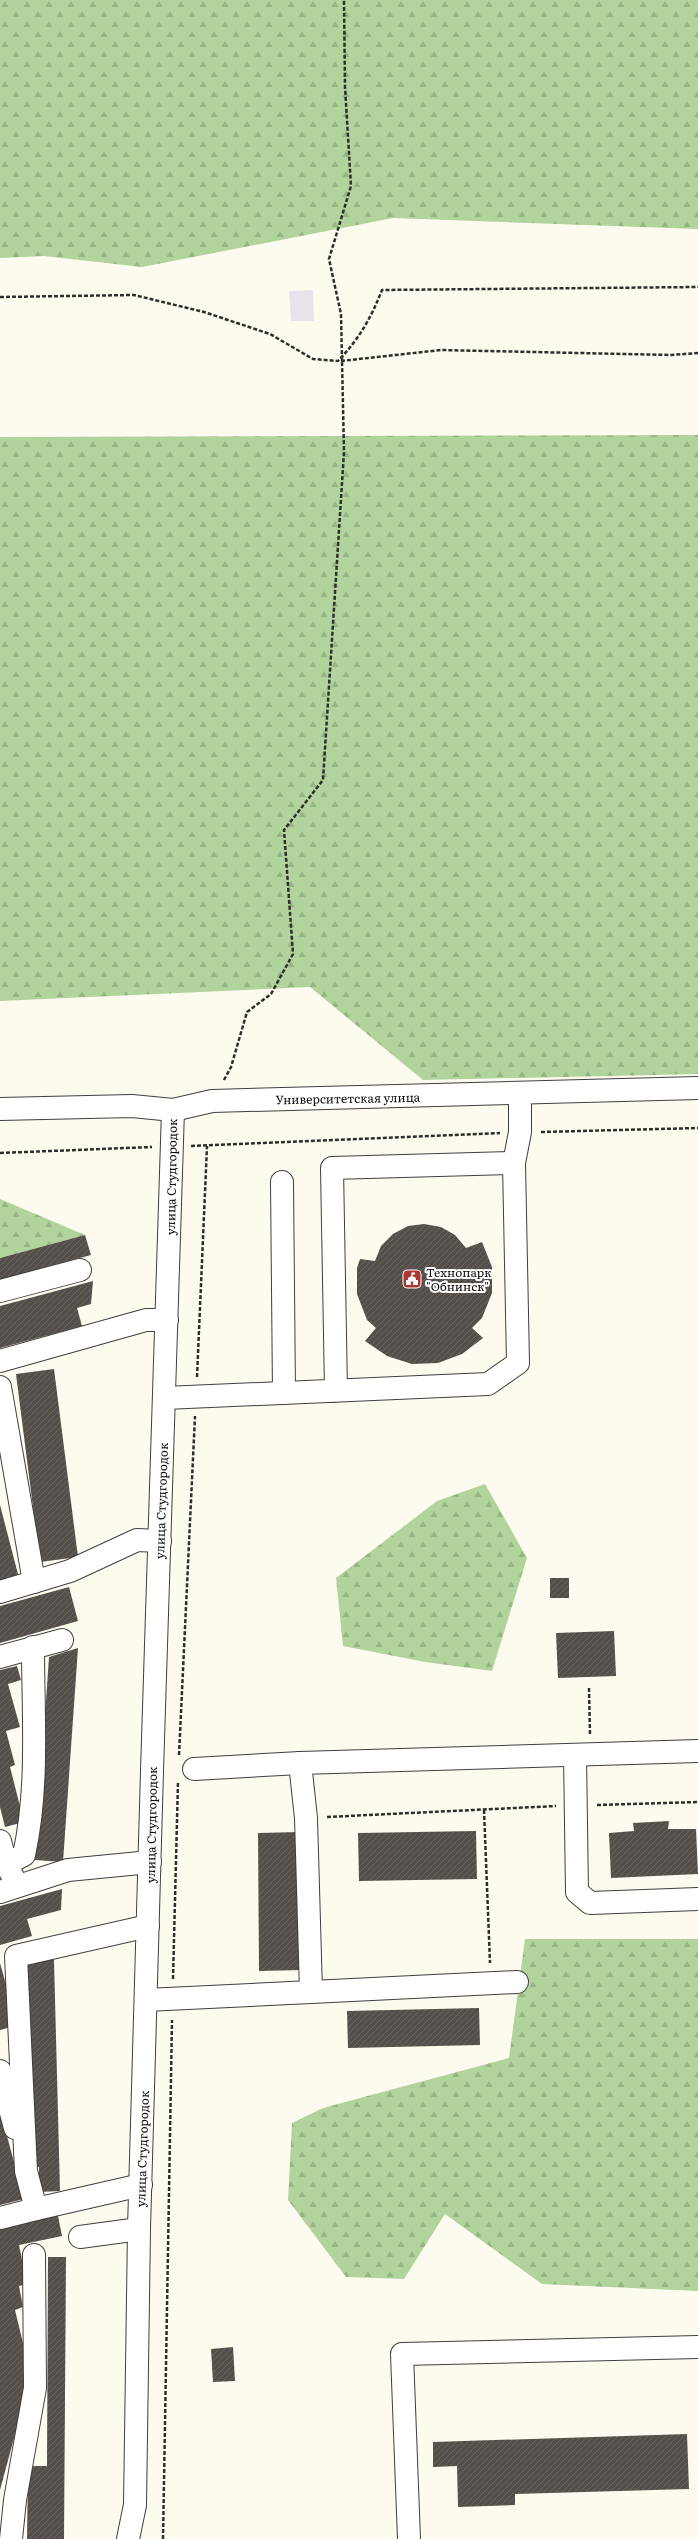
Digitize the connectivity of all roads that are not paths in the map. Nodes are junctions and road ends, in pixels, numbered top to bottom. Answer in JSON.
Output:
{"nodes":[{"id":1,"x":698,"y":1088,"type":"edge"},
{"id":2,"x":520,"y":1094,"type":"junction"},
{"id":3,"x":0,"y":1109,"type":"edge"},
{"id":4,"x":173,"y":1110,"type":"junction"},
{"id":5,"x":514,"y":1163,"type":"junction"},
{"id":6,"x":282,"y":1182,"type":"dead end"},
{"id":7,"x":80,"y":1270,"type":"dead end"},
{"id":8,"x":0,"y":1291,"type":"edge"},
{"id":9,"x":167,"y":1320,"type":"junction"},
{"id":10,"x":0,"y":1361,"type":"edge"},
{"id":11,"x":0,"y":1386,"type":"edge"},
{"id":12,"x":336,"y":1390,"type":"junction"},
{"id":13,"x":284,"y":1393,"type":"junction"},
{"id":14,"x":165,"y":1398,"type":"junction"},
{"id":15,"x":160,"y":1542,"type":"junction"},
{"id":16,"x":34,"y":1582,"type":"junction"},
{"id":17,"x":0,"y":1592,"type":"edge"},
{"id":18,"x":62,"y":1640,"type":"dead end"},
{"id":19,"x":33,"y":1647,"type":"junction"},
{"id":20,"x":0,"y":1657,"type":"edge"},
{"id":21,"x":698,"y":1751,"type":"edge"},
{"id":22,"x":575,"y":1755,"type":"junction"},
{"id":23,"x":300,"y":1763,"type":"junction"},
{"id":24,"x":184,"y":1769,"type":"road end"},
{"id":25,"x":0,"y":1840,"type":"edge"},
{"id":26,"x":150,"y":1862,"type":"junction"},
{"id":27,"x":6,"y":1864,"type":"junction"},
{"id":28,"x":9,"y":1890,"type":"edge"},
{"id":29,"x":698,"y":1899,"type":"edge"},
{"id":30,"x":148,"y":1926,"type":"junction"},
{"id":31,"x":8,"y":1958,"type":"edge"},
{"id":32,"x":516,"y":1982,"type":"dead end"},
{"id":33,"x":311,"y":1992,"type":"junction"},
{"id":34,"x":146,"y":2000,"type":"junction"},
{"id":35,"x":0,"y":2071,"type":"edge"},
{"id":36,"x":26,"y":2171,"type":"junction"},
{"id":37,"x":141,"y":2185,"type":"junction"},
{"id":38,"x":36,"y":2209,"type":"junction"},
{"id":39,"x":0,"y":2218,"type":"edge"},
{"id":40,"x":139,"y":2228,"type":"junction"},
{"id":41,"x":80,"y":2237,"type":"dead end"},
{"id":42,"x":34,"y":2255,"type":"dead end"},
{"id":43,"x":698,"y":2347,"type":"edge"},
{"id":44,"x":11,"y":2539,"type":"edge"},
{"id":45,"x":128,"y":2539,"type":"edge"},
{"id":46,"x":409,"y":2539,"type":"edge"}],
"edges":[{"from":1,"to":2,"type":"street","name":"Университетская улица"},
{"from":2,"to":4,"type":"street","name":"Университетская улица"},
{"from":2,"to":5,"type":"street"},
{"from":3,"to":4,"type":"street","name":"Университетская улица"},
{"from":4,"to":9,"type":"street","name":"улица Студгородок"},
{"from":5,"to":12,"type":"street"},
{"from":5,"to":12,"type":"street"},
{"from":6,"to":13,"type":"street"},
{"from":7,"to":8,"type":"street"},
{"from":9,"to":10,"type":"street"},
{"from":9,"to":14,"type":"street","name":"улица Студгородок"},
{"from":11,"to":16,"type":"street"},
{"from":12,"to":13,"type":"street"},
{"from":13,"to":14,"type":"street"},
{"from":14,"to":15,"type":"street","name":"улица Студгородок"},
{"from":15,"to":16,"type":"street"},
{"from":15,"to":26,"type":"street","name":"улица Студгородок"},
{"from":16,"to":17,"type":"street"},
{"from":18,"to":19,"type":"street"},
{"from":19,"to":20,"type":"street"},
{"from":19,"to":27,"type":"street"},
{"from":21,"to":22,"type":"street"},
{"from":22,"to":23,"type":"street"},
{"from":22,"to":29,"type":"street"},
{"from":23,"to":24,"type":"street"},
{"from":23,"to":33,"type":"street"},
{"from":25,"to":27,"type":"street"},
{"from":26,"to":28,"type":"street"},
{"from":26,"to":30,"type":"street","name":"улица Студгородок"},
{"from":27,"to":28,"type":"street"},
{"from":30,"to":31,"type":"street"},
{"from":30,"to":34,"type":"street","name":"улица Студгородок"},
{"from":31,"to":36,"type":"street"},
{"from":32,"to":33,"type":"street"},
{"from":33,"to":34,"type":"street"},
{"from":34,"to":37,"type":"street","name":"улица Студгородок"},
{"from":35,"to":36,"type":"street"},
{"from":36,"to":38,"type":"street"},
{"from":37,"to":38,"type":"street"},
{"from":37,"to":40,"type":"street","name":"улица Студгородок"},
{"from":38,"to":39,"type":"street"},
{"from":40,"to":41,"type":"street"},
{"from":40,"to":45,"type":"street","name":"улица Студгородок"},
{"from":42,"to":44,"type":"street"},
{"from":43,"to":46,"type":"street"}]}
